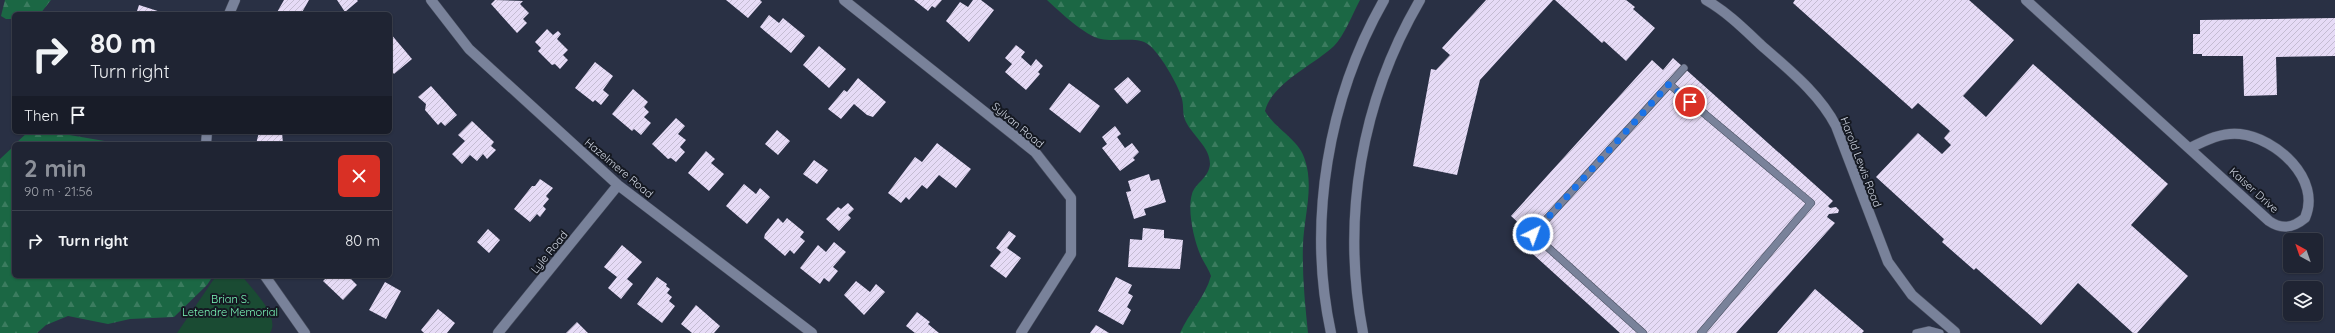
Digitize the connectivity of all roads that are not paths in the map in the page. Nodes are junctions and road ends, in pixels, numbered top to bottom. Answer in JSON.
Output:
{"nodes":[{"id":1,"x":235,"y":0,"type":"edge"},
{"id":2,"x":431,"y":0,"type":"edge"},
{"id":3,"x":844,"y":0,"type":"edge"},
{"id":4,"x":1384,"y":0,"type":"edge"},
{"id":5,"x":1420,"y":0,"type":"edge"},
{"id":6,"x":1706,"y":0,"type":"edge"},
{"id":7,"x":2026,"y":0,"type":"edge"},
{"id":8,"x":230,"y":12,"type":"edge"},
{"id":9,"x":1684,"y":68,"type":"dead end"},
{"id":10,"x":1669,"y":84,"type":"junction"},
{"id":11,"x":2190,"y":148,"type":"junction"},
{"id":12,"x":618,"y":185,"type":"junction"},
{"id":13,"x":266,"y":278,"type":"edge"},
{"id":14,"x":305,"y":333,"type":"edge"},
{"id":15,"x":498,"y":333,"type":"edge"},
{"id":16,"x":812,"y":333,"type":"edge"},
{"id":17,"x":1021,"y":333,"type":"edge"},
{"id":18,"x":1331,"y":333,"type":"edge"},
{"id":19,"x":1363,"y":333,"type":"edge"},
{"id":20,"x":1643,"y":333,"type":"edge"},
{"id":21,"x":1701,"y":333,"type":"edge"},
{"id":22,"x":1916,"y":333,"type":"edge"},
{"id":23,"x":1940,"y":333,"type":"edge"},
{"id":24,"x":1954,"y":333,"type":"edge"}],
"edges":[{"from":1,"to":8,"type":"street"},
{"from":2,"to":12,"type":"street","name":"Hazelmere Road"},
{"from":3,"to":17,"type":"street","name":"Sylvan Road"},
{"from":4,"to":18,"type":"street"},
{"from":5,"to":19,"type":"street"},
{"from":6,"to":24,"type":"street","name":"Harold Lewis Road"},
{"from":7,"to":11,"type":"street","name":"Kaiser Drive"},
{"from":9,"to":10,"type":"lane"},
{"from":10,"to":20,"type":"lane"},
{"from":10,"to":21,"type":"lane"},
{"from":11,"to":11,"type":"street","name":"Kaiser Drive"},
{"from":12,"to":15,"type":"street","name":"Lyle Road"},
{"from":12,"to":16,"type":"street","name":"Hazelmere Road"},
{"from":13,"to":14,"type":"street"},
{"from":22,"to":23,"type":"lane"}]}
